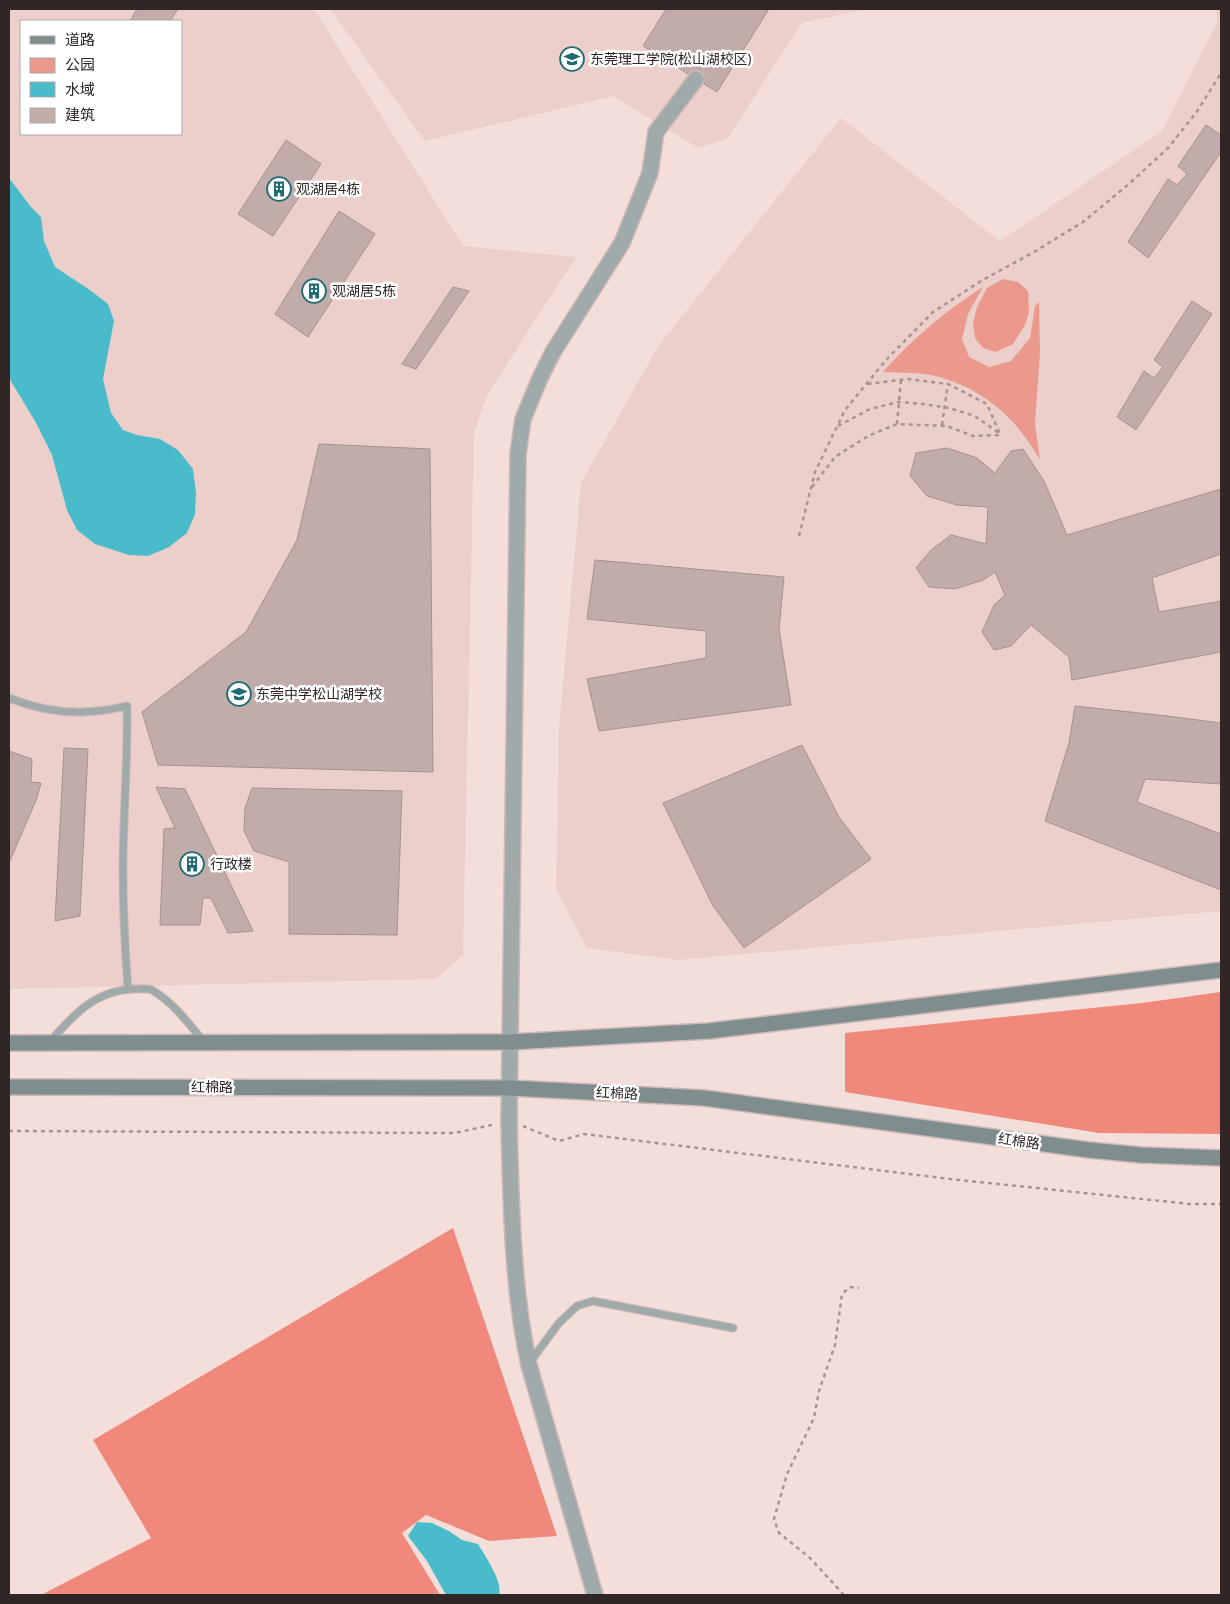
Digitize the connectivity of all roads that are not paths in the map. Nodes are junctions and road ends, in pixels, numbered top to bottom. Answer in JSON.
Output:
{"nodes":[{"id":1,"x":696,"y":79,"type":"dead end"},
{"id":2,"x":9,"y":698,"type":"edge"},
{"id":3,"x":1221,"y":970,"type":"edge"},
{"id":4,"x":128,"y":989,"type":"junction"},
{"id":5,"x":204,"y":1042,"type":"junction"},
{"id":6,"x":511,"y":1042,"type":"junction"},
{"id":7,"x":9,"y":1043,"type":"edge"},
{"id":8,"x":49,"y":1043,"type":"junction"},
{"id":9,"x":9,"y":1087,"type":"edge"},
{"id":10,"x":510,"y":1088,"type":"junction"},
{"id":11,"x":1221,"y":1158,"type":"edge"},
{"id":12,"x":733,"y":1328,"type":"dead end"},
{"id":13,"x":529,"y":1365,"type":"junction"},
{"id":14,"x":595,"y":1595,"type":"edge"}],
"edges":[{"from":1,"to":6,"type":"street"},
{"from":2,"to":4,"type":"lane"},
{"from":3,"to":6,"type":"main road"},
{"from":4,"to":5,"type":"lane"},
{"from":4,"to":8,"type":"lane"},
{"from":5,"to":6,"type":"main road"},
{"from":5,"to":8,"type":"main road"},
{"from":6,"to":10,"type":"street"},
{"from":7,"to":8,"type":"main road"},
{"from":9,"to":10,"type":"main road","name":"红棉路"},
{"from":10,"to":11,"type":"main road","name":"红棉路"},
{"from":10,"to":13,"type":"street"},
{"from":12,"to":13,"type":"lane"},
{"from":13,"to":14,"type":"street"}]}
